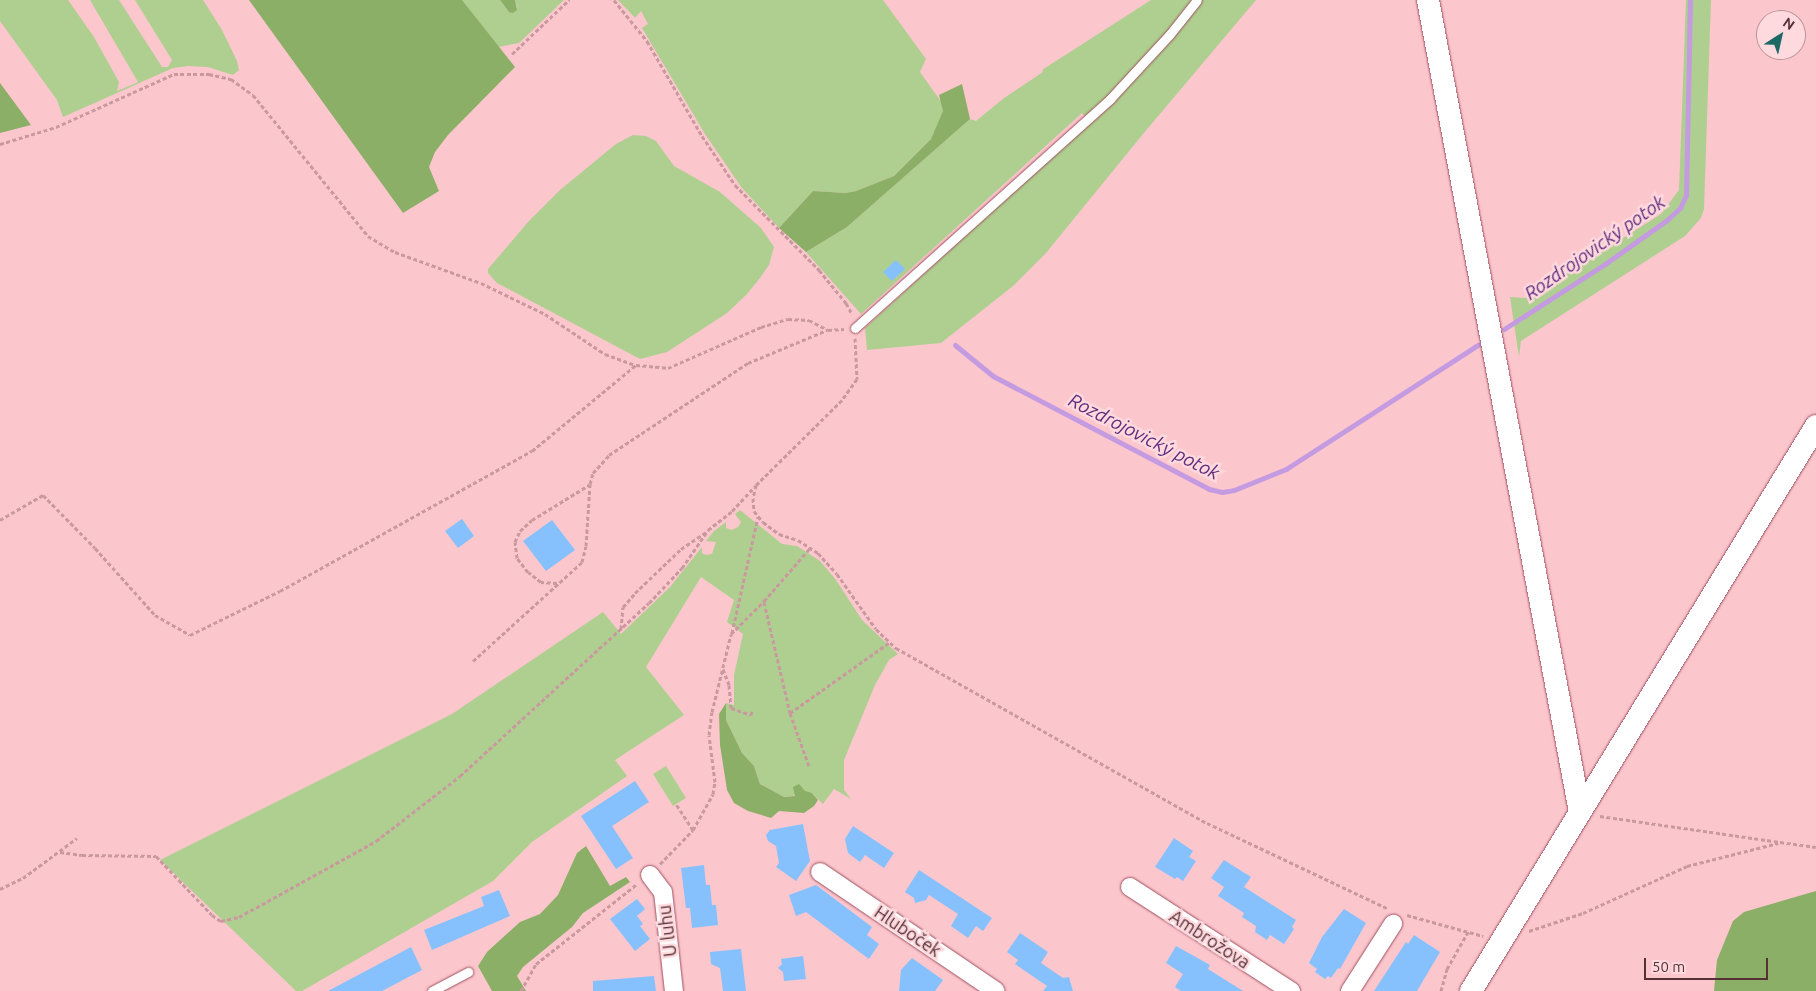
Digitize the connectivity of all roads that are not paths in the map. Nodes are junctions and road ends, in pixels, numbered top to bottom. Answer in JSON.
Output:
{"nodes":[{"id":1,"x":1197,"y":0,"type":"edge"},
{"id":2,"x":1428,"y":0,"type":"edge"},
{"id":3,"x":854,"y":328,"type":"road end"},
{"id":4,"x":1816,"y":426,"type":"edge"},
{"id":5,"x":1580,"y":812,"type":"junction"},
{"id":6,"x":820,"y":872,"type":"dead end"},
{"id":7,"x":650,"y":875,"type":"road end"},
{"id":8,"x":1130,"y":887,"type":"dead end"},
{"id":9,"x":1394,"y":915,"type":"road end"},
{"id":10,"x":468,"y":972,"type":"dead end"},
{"id":11,"x":432,"y":991,"type":"edge"},
{"id":12,"x":674,"y":991,"type":"edge"},
{"id":13,"x":996,"y":991,"type":"edge"},
{"id":14,"x":1291,"y":991,"type":"edge"},
{"id":15,"x":1350,"y":991,"type":"edge"},
{"id":16,"x":1471,"y":991,"type":"edge"}],
"edges":[{"from":1,"to":3,"type":"lane"},
{"from":2,"to":5,"type":"street"},
{"from":4,"to":5,"type":"street"},
{"from":5,"to":16,"type":"street"},
{"from":6,"to":13,"type":"street","name":"Hluboček"},
{"from":7,"to":12,"type":"street","name":"U luhu"},
{"from":8,"to":14,"type":"street","name":"Ambrožova"},
{"from":9,"to":15,"type":"street"},
{"from":10,"to":11,"type":"lane"}]}
